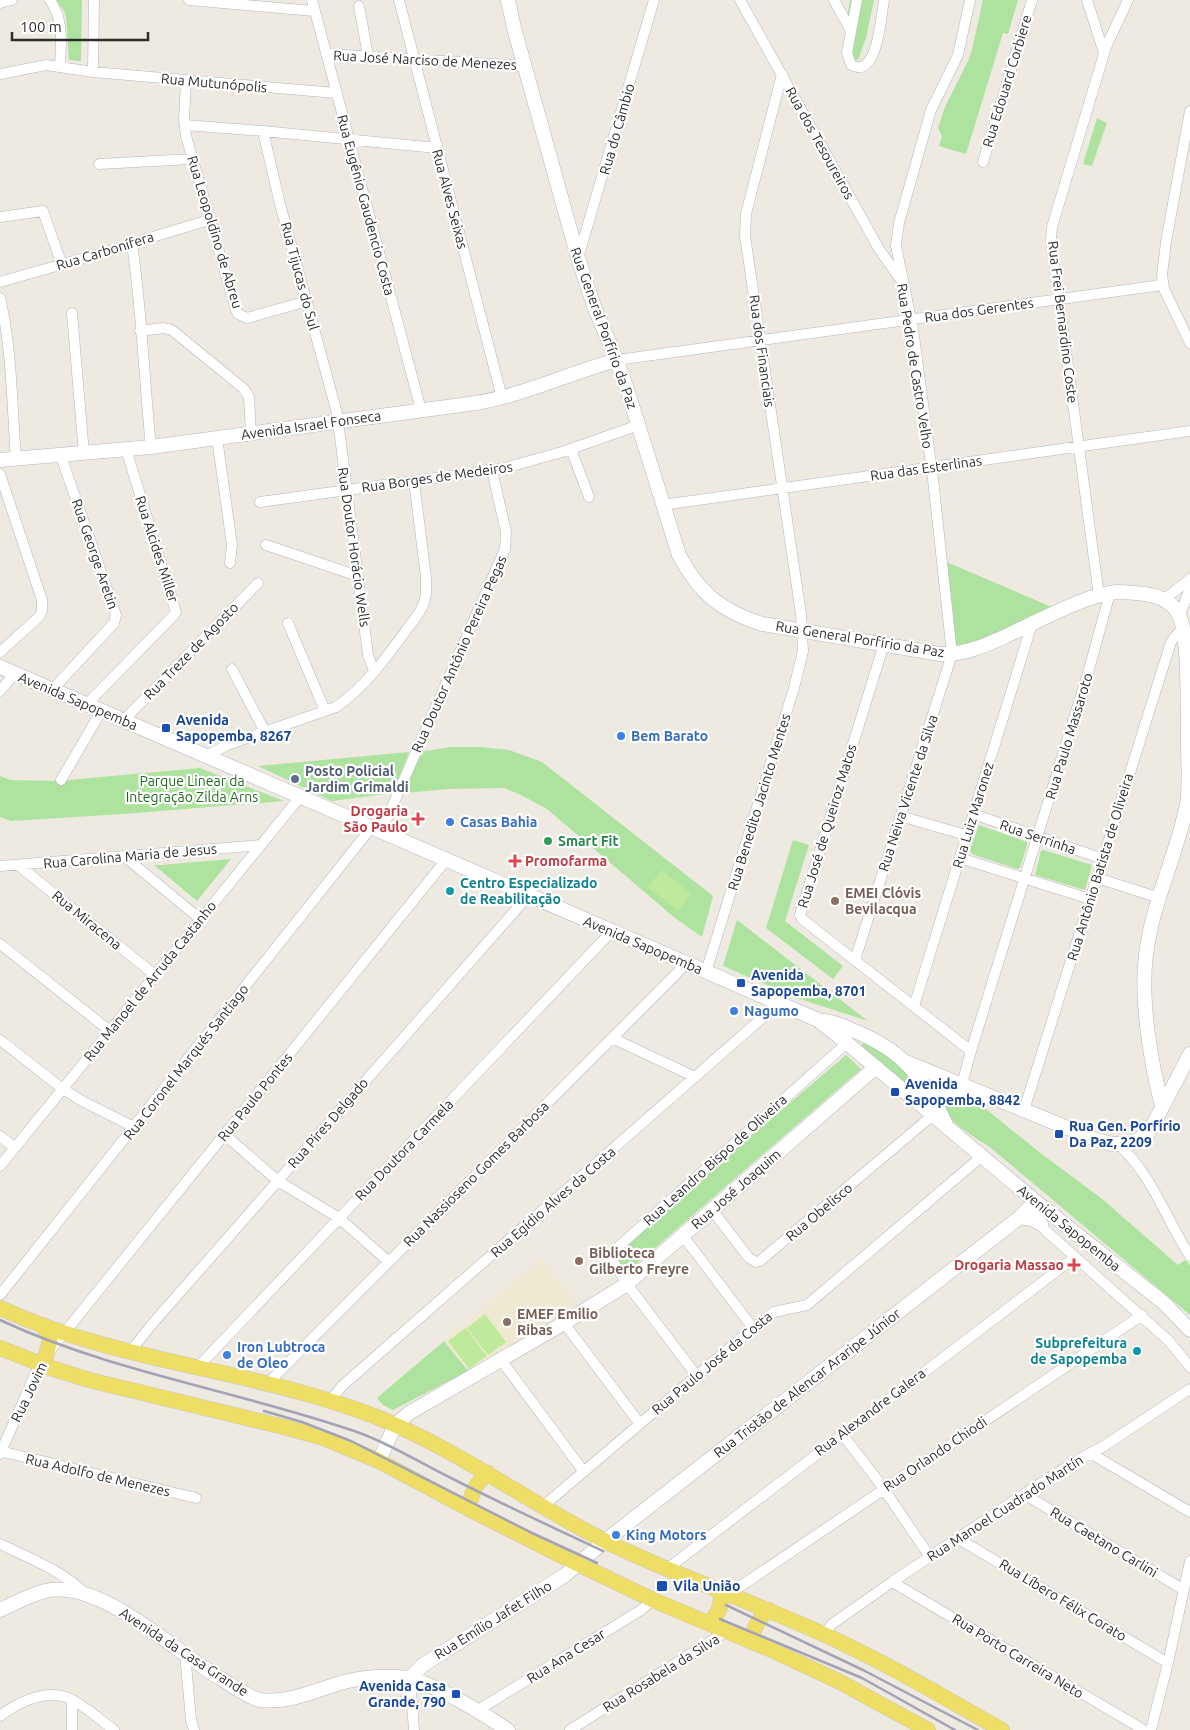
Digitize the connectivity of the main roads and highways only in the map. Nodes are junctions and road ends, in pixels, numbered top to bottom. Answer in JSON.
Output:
{"nodes":[{"id":1,"x":0,"y":1308,"type":"edge"},
{"id":2,"x":43,"y":1325,"type":"junction"},
{"id":3,"x":0,"y":1348,"type":"edge"},
{"id":4,"x":43,"y":1360,"type":"junction"},
{"id":5,"x":488,"y":1474,"type":"junction"},
{"id":6,"x":469,"y":1509,"type":"junction"},
{"id":7,"x":725,"y":1592,"type":"junction"},
{"id":8,"x":769,"y":1610,"type":"junction"},
{"id":9,"x":708,"y":1623,"type":"junction"},
{"id":10,"x":752,"y":1642,"type":"junction"},
{"id":11,"x":928,"y":1730,"type":"edge"},
{"id":12,"x":1002,"y":1730,"type":"edge"}],
"edges":[{"from":1,"to":2,"type":"main road"},
{"from":2,"to":4,"type":"main road"},
{"from":2,"to":5,"type":"main road"},
{"from":3,"to":4,"type":"main road"},
{"from":4,"to":6,"type":"main road"},
{"from":5,"to":6,"type":"main road"},
{"from":5,"to":7,"type":"main road"},
{"from":6,"to":9,"type":"main road"},
{"from":7,"to":8,"type":"main road"},
{"from":7,"to":9,"type":"main road"},
{"from":8,"to":10,"type":"main road"},
{"from":8,"to":12,"type":"main road"},
{"from":9,"to":10,"type":"main road"},
{"from":10,"to":11,"type":"main road"}]}
